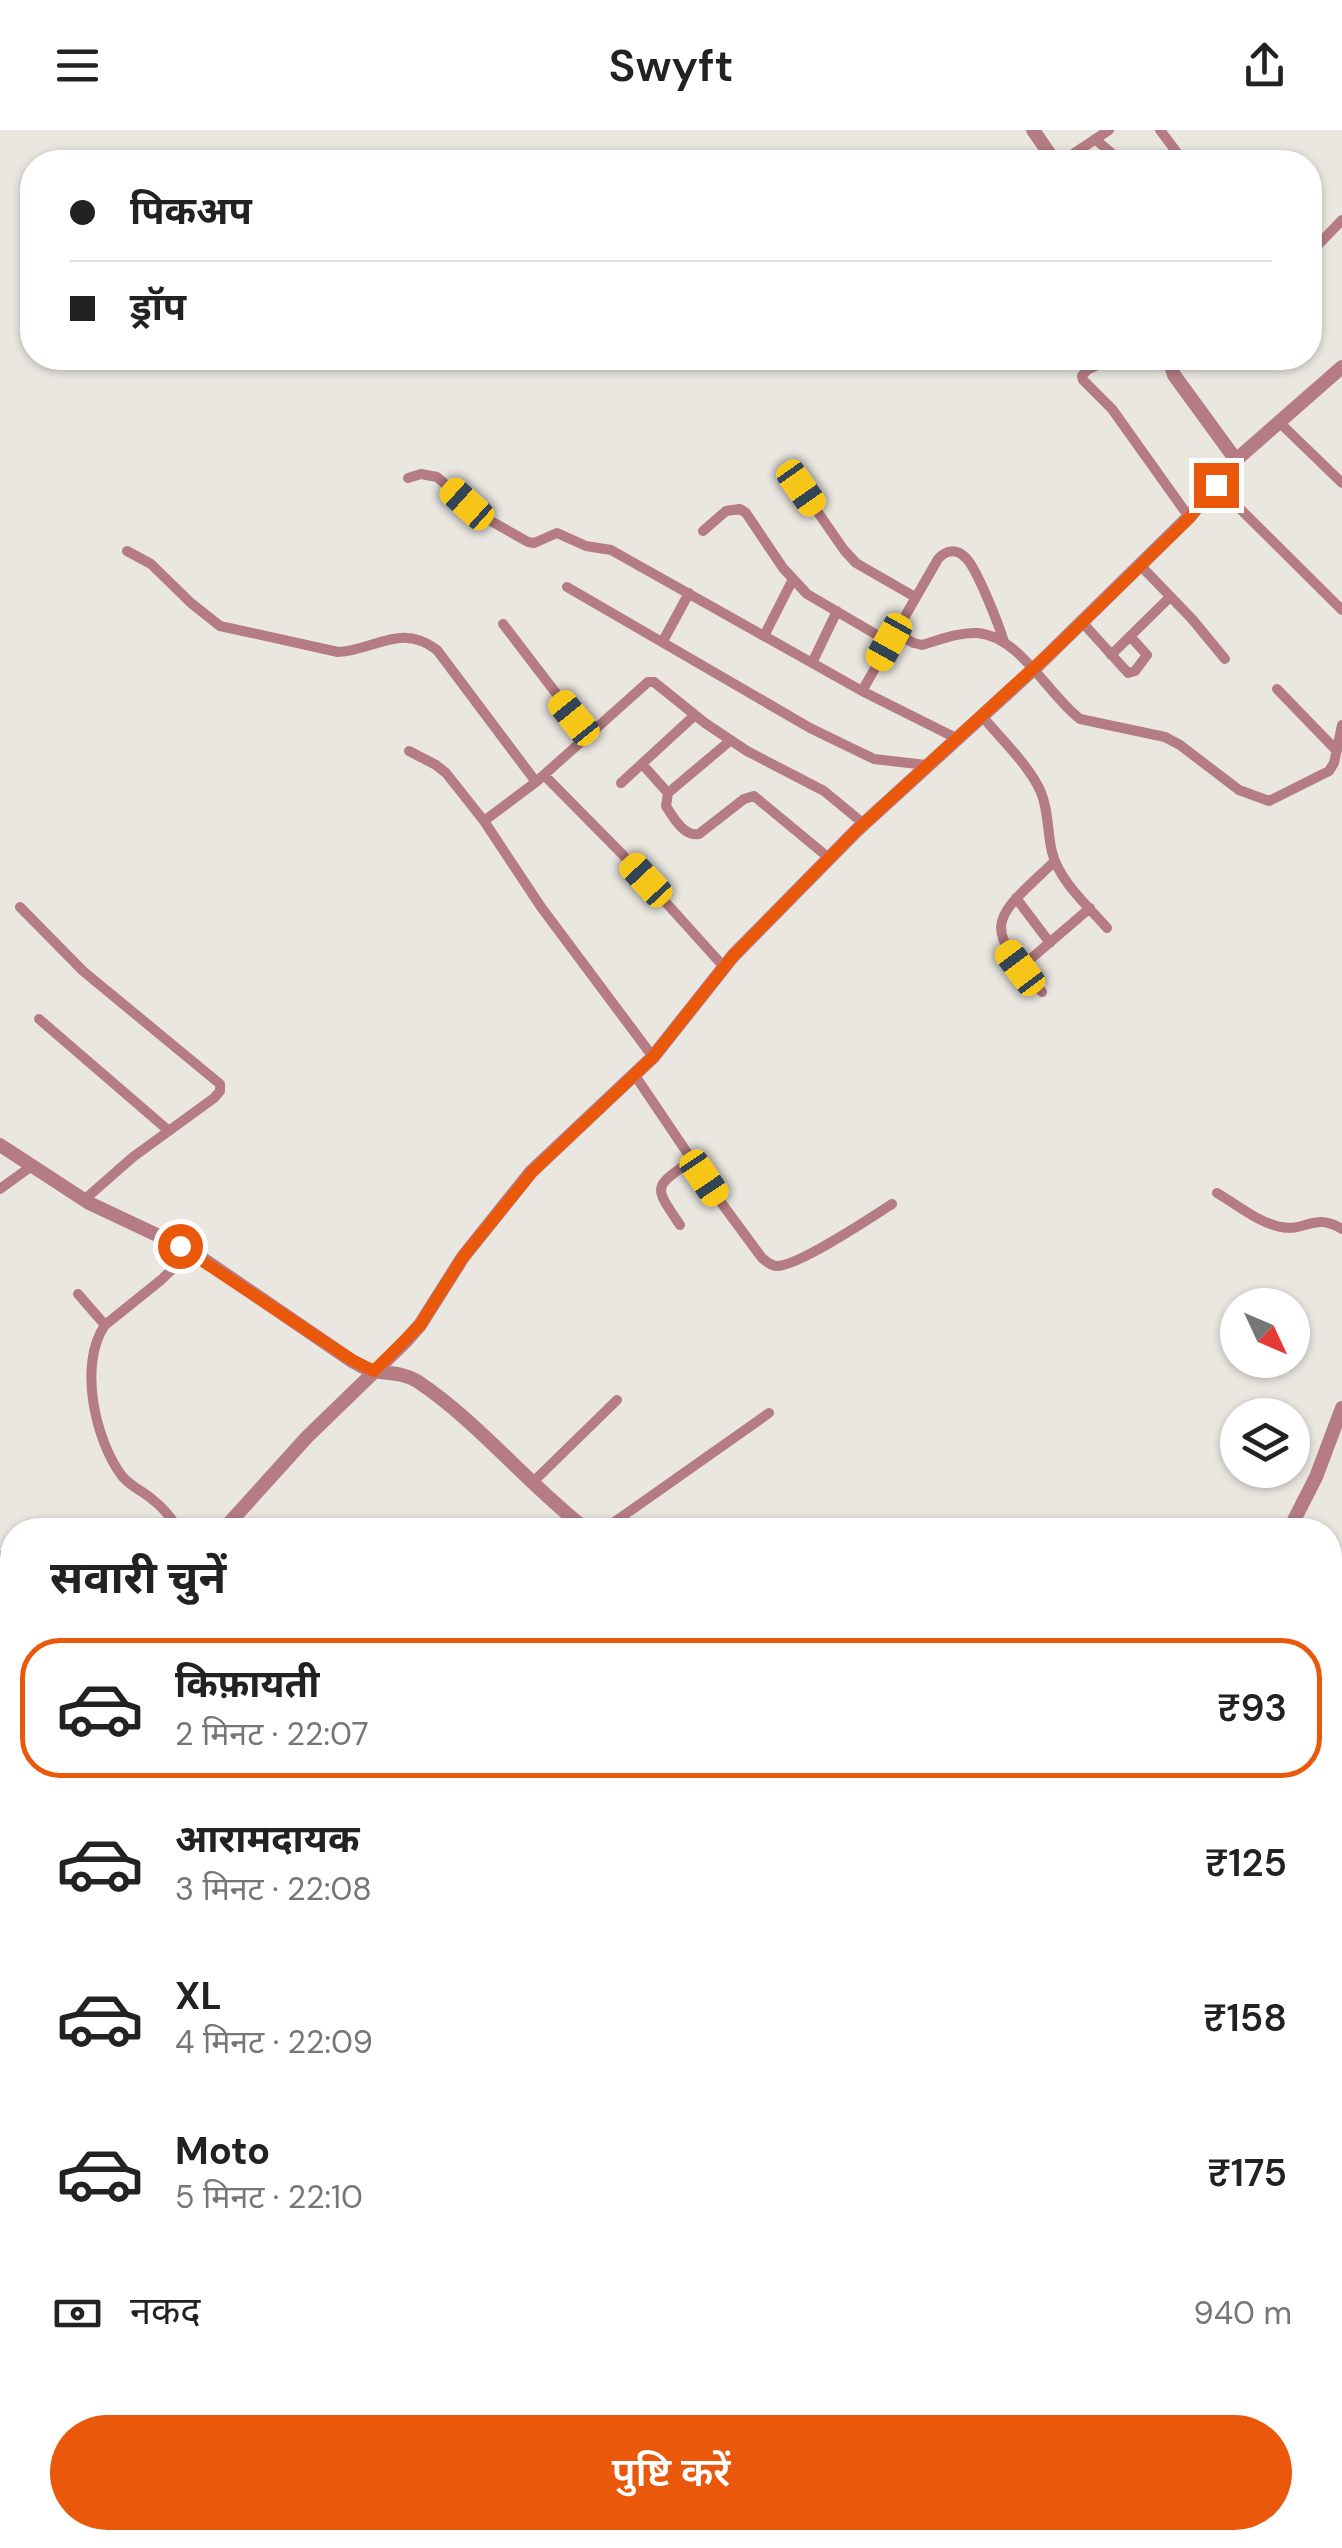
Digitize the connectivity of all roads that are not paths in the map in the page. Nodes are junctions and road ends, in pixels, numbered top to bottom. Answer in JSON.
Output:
{"nodes":[{"id":1,"x":1032,"y":130,"type":"edge"},
{"id":2,"x":1108,"y":130,"type":"edge"},
{"id":3,"x":1095,"y":139,"type":"junction"},
{"id":4,"x":1048,"y":150,"type":"edge"},
{"id":5,"x":1077,"y":150,"type":"edge"},
{"id":6,"x":1108,"y":150,"type":"edge"},
{"id":7,"x":1342,"y":220,"type":"edge"},
{"id":8,"x":1322,"y":241,"type":"edge"},
{"id":9,"x":1087,"y":370,"type":"edge"},
{"id":10,"x":1172,"y":370,"type":"edge"},
{"id":11,"x":1341,"y":371,"type":"edge"},
{"id":12,"x":1279,"y":422,"type":"junction"},
{"id":13,"x":1236,"y":460,"type":"junction"},
{"id":14,"x":408,"y":478,"type":"dead end"},
{"id":15,"x":1342,"y":484,"type":"edge"},
{"id":16,"x":1216,"y":485,"type":"junction"},
{"id":17,"x":801,"y":488,"type":"dead end"},
{"id":18,"x":1189,"y":518,"type":"junction"},
{"id":19,"x":703,"y":531,"type":"dead end"},
{"id":20,"x":127,"y":552,"type":"dead end"},
{"id":21,"x":1140,"y":565,"type":"junction"},
{"id":22,"x":793,"y":579,"type":"junction"},
{"id":23,"x":566,"y":587,"type":"dead end"},
{"id":24,"x":688,"y":593,"type":"junction"},
{"id":25,"x":1170,"y":597,"type":"junction"},
{"id":26,"x":915,"y":598,"type":"junction"},
{"id":27,"x":1342,"y":610,"type":"edge"},
{"id":28,"x":837,"y":611,"type":"junction"},
{"id":29,"x":1082,"y":622,"type":"junction"},
{"id":30,"x":503,"y":624,"type":"dead end"},
{"id":31,"x":764,"y":636,"type":"junction"},
{"id":32,"x":1130,"y":636,"type":"junction"},
{"id":33,"x":892,"y":638,"type":"junction"},
{"id":34,"x":663,"y":641,"type":"junction"},
{"id":35,"x":1004,"y":642,"type":"junction"},
{"id":36,"x":1111,"y":655,"type":"junction"},
{"id":37,"x":1225,"y":659,"type":"dead end"},
{"id":38,"x":812,"y":663,"type":"junction"},
{"id":39,"x":1034,"y":669,"type":"junction"},
{"id":40,"x":1277,"y":689,"type":"dead end"},
{"id":41,"x":862,"y":691,"type":"junction"},
{"id":42,"x":696,"y":715,"type":"junction"},
{"id":43,"x":982,"y":716,"type":"junction"},
{"id":44,"x":1342,"y":726,"type":"edge"},
{"id":45,"x":588,"y":735,"type":"junction"},
{"id":46,"x":956,"y":738,"type":"junction"},
{"id":47,"x":731,"y":740,"type":"junction"},
{"id":48,"x":409,"y":751,"type":"dead end"},
{"id":49,"x":1338,"y":761,"type":"edge"},
{"id":50,"x":642,"y":764,"type":"junction"},
{"id":51,"x":926,"y":766,"type":"junction"},
{"id":52,"x":540,"y":778,"type":"junction"},
{"id":53,"x":621,"y":783,"type":"dead end"},
{"id":54,"x":668,"y":793,"type":"junction"},
{"id":55,"x":484,"y":822,"type":"junction"},
{"id":56,"x":864,"y":824,"type":"junction"},
{"id":57,"x":829,"y":858,"type":"junction"},
{"id":58,"x":1055,"y":861,"type":"junction"},
{"id":59,"x":1016,"y":898,"type":"junction"},
{"id":60,"x":20,"y":907,"type":"dead end"},
{"id":61,"x":1090,"y":908,"type":"junction"},
{"id":62,"x":1107,"y":928,"type":"dead end"},
{"id":63,"x":1050,"y":943,"type":"junction"},
{"id":64,"x":724,"y":966,"type":"junction"},
{"id":65,"x":1020,"y":968,"type":"junction"},
{"id":66,"x":1042,"y":992,"type":"dead end"},
{"id":67,"x":39,"y":1019,"type":"dead end"},
{"id":68,"x":653,"y":1057,"type":"junction"},
{"id":69,"x":634,"y":1074,"type":"junction"},
{"id":70,"x":169,"y":1132,"type":"junction"},
{"id":71,"x":0,"y":1146,"type":"edge"},
{"id":72,"x":692,"y":1160,"type":"junction"},
{"id":73,"x":33,"y":1165,"type":"junction"},
{"id":74,"x":0,"y":1189,"type":"edge"},
{"id":75,"x":1217,"y":1193,"type":"dead end"},
{"id":76,"x":84,"y":1200,"type":"junction"},
{"id":77,"x":892,"y":1204,"type":"dead end"},
{"id":78,"x":680,"y":1224,"type":"dead end"},
{"id":79,"x":1342,"y":1229,"type":"edge"},
{"id":80,"x":191,"y":1251,"type":"junction"},
{"id":81,"x":78,"y":1294,"type":"dead end"},
{"id":82,"x":105,"y":1325,"type":"junction"},
{"id":83,"x":374,"y":1371,"type":"junction"},
{"id":84,"x":616,"y":1400,"type":"dead end"},
{"id":85,"x":1342,"y":1408,"type":"edge"},
{"id":86,"x":769,"y":1413,"type":"dead end"},
{"id":87,"x":532,"y":1482,"type":"junction"},
{"id":88,"x":171,"y":1518,"type":"edge"},
{"id":89,"x":235,"y":1518,"type":"edge"},
{"id":90,"x":573,"y":1518,"type":"edge"},
{"id":91,"x":620,"y":1518,"type":"edge"},
{"id":92,"x":1295,"y":1518,"type":"edge"}],
"edges":[{"from":1,"to":4,"type":"street"},
{"from":2,"to":3,"type":"street"},
{"from":3,"to":5,"type":"street"},
{"from":3,"to":6,"type":"street"},
{"from":7,"to":8,"type":"street"},
{"from":9,"to":18,"type":"street"},
{"from":10,"to":13,"type":"street"},
{"from":11,"to":12,"type":"street"},
{"from":12,"to":13,"type":"street"},
{"from":12,"to":15,"type":"street"},
{"from":13,"to":16,"type":"street"},
{"from":14,"to":24,"type":"street"},
{"from":16,"to":18,"type":"street"},
{"from":16,"to":27,"type":"street"},
{"from":17,"to":26,"type":"street"},
{"from":18,"to":21,"type":"street"},
{"from":19,"to":22,"type":"street"},
{"from":20,"to":52,"type":"street"},
{"from":21,"to":25,"type":"street"},
{"from":21,"to":29,"type":"street"},
{"from":22,"to":28,"type":"street"},
{"from":22,"to":31,"type":"street"},
{"from":23,"to":34,"type":"street"},
{"from":24,"to":31,"type":"street"},
{"from":24,"to":34,"type":"street"},
{"from":25,"to":32,"type":"street"},
{"from":25,"to":37,"type":"street"},
{"from":26,"to":33,"type":"street"},
{"from":26,"to":35,"type":"street"},
{"from":28,"to":33,"type":"street"},
{"from":28,"to":38,"type":"street"},
{"from":29,"to":36,"type":"street"},
{"from":29,"to":39,"type":"street"},
{"from":30,"to":45,"type":"street"},
{"from":31,"to":38,"type":"street"},
{"from":32,"to":36,"type":"street"},
{"from":32,"to":36,"type":"street"},
{"from":33,"to":35,"type":"street"},
{"from":33,"to":41,"type":"street"},
{"from":34,"to":51,"type":"street"},
{"from":35,"to":39,"type":"street"},
{"from":38,"to":41,"type":"street"},
{"from":39,"to":43,"type":"street"},
{"from":39,"to":49,"type":"street"},
{"from":40,"to":49,"type":"street"},
{"from":41,"to":46,"type":"street"},
{"from":42,"to":45,"type":"street"},
{"from":42,"to":47,"type":"street"},
{"from":42,"to":50,"type":"street"},
{"from":43,"to":46,"type":"street"},
{"from":43,"to":58,"type":"street"},
{"from":44,"to":49,"type":"street"},
{"from":45,"to":52,"type":"street"},
{"from":46,"to":51,"type":"street"},
{"from":47,"to":54,"type":"street"},
{"from":47,"to":56,"type":"street"},
{"from":48,"to":55,"type":"street"},
{"from":50,"to":53,"type":"street"},
{"from":50,"to":54,"type":"street"},
{"from":51,"to":56,"type":"street"},
{"from":52,"to":55,"type":"street"},
{"from":52,"to":64,"type":"street"},
{"from":54,"to":57,"type":"street"},
{"from":55,"to":68,"type":"street"},
{"from":56,"to":57,"type":"street"},
{"from":57,"to":64,"type":"street"},
{"from":58,"to":59,"type":"street"},
{"from":58,"to":61,"type":"street"},
{"from":59,"to":63,"type":"street"},
{"from":59,"to":65,"type":"street"},
{"from":60,"to":70,"type":"street"},
{"from":61,"to":62,"type":"street"},
{"from":61,"to":63,"type":"street"},
{"from":63,"to":65,"type":"street"},
{"from":64,"to":68,"type":"street"},
{"from":65,"to":66,"type":"street"},
{"from":67,"to":70,"type":"street"},
{"from":68,"to":69,"type":"street"},
{"from":69,"to":72,"type":"street"},
{"from":69,"to":83,"type":"street"},
{"from":70,"to":76,"type":"street"},
{"from":71,"to":73,"type":"street"},
{"from":72,"to":77,"type":"street"},
{"from":72,"to":78,"type":"street"},
{"from":73,"to":74,"type":"street"},
{"from":73,"to":76,"type":"street"},
{"from":75,"to":79,"type":"street"},
{"from":76,"to":80,"type":"street"},
{"from":80,"to":82,"type":"street"},
{"from":80,"to":83,"type":"street"},
{"from":81,"to":82,"type":"street"},
{"from":82,"to":88,"type":"street"},
{"from":83,"to":87,"type":"street"},
{"from":83,"to":89,"type":"street"},
{"from":84,"to":87,"type":"street"},
{"from":85,"to":92,"type":"street"},
{"from":86,"to":91,"type":"street"},
{"from":87,"to":90,"type":"street"}]}
